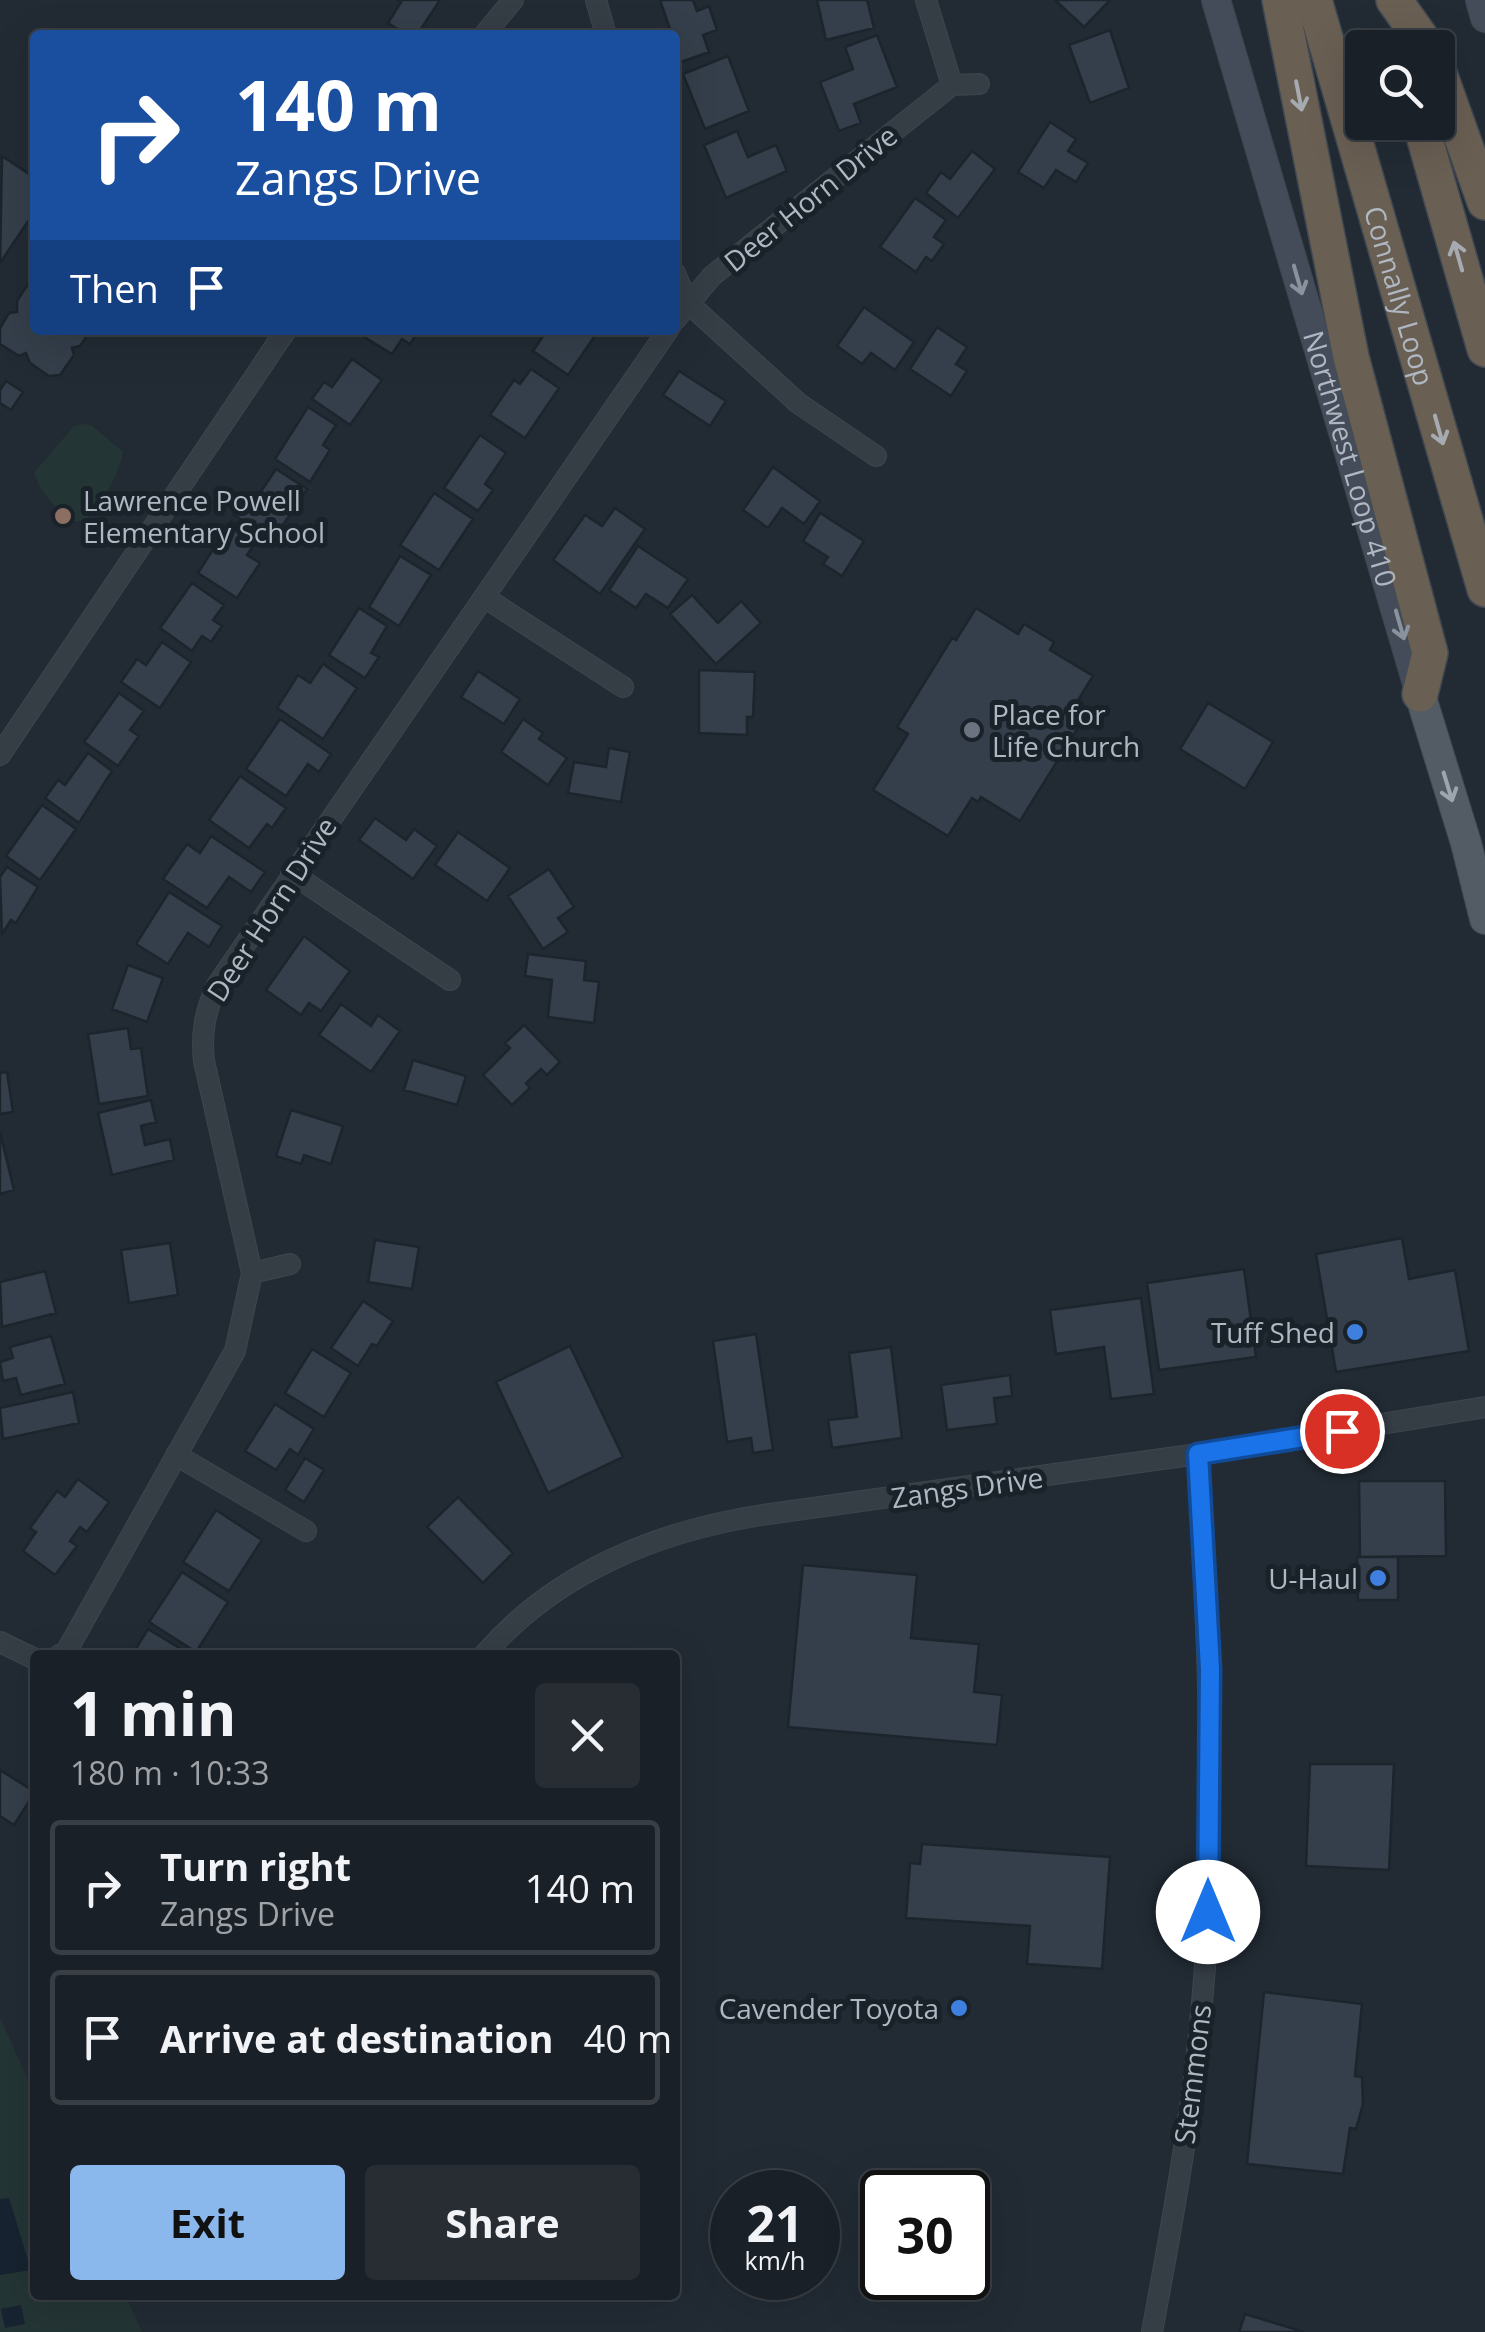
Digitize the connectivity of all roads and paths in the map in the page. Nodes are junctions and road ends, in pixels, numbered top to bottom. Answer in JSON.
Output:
{"nodes":[{"id":1,"x":513,"y":0,"type":"edge"},
{"id":2,"x":596,"y":0,"type":"edge"},
{"id":3,"x":926,"y":0,"type":"edge"},
{"id":4,"x":1216,"y":0,"type":"edge"},
{"id":5,"x":1280,"y":0,"type":"edge"},
{"id":6,"x":1314,"y":0,"type":"edge"},
{"id":7,"x":1385,"y":0,"type":"edge"},
{"id":8,"x":1394,"y":0,"type":"edge"},
{"id":9,"x":1480,"y":0,"type":"edge"},
{"id":10,"x":1485,"y":18,"type":"edge"},
{"id":11,"x":488,"y":30,"type":"edge"},
{"id":12,"x":605,"y":30,"type":"edge"},
{"id":13,"x":1394,"y":30,"type":"edge"},
{"id":14,"x":1415,"y":30,"type":"edge"},
{"id":15,"x":952,"y":84,"type":"junction"},
{"id":16,"x":979,"y":84,"type":"dead end"},
{"id":17,"x":1455,"y":118,"type":"edge"},
{"id":18,"x":1425,"y":140,"type":"edge"},
{"id":19,"x":1485,"y":202,"type":"edge"},
{"id":20,"x":680,"y":285,"type":"edge"},
{"id":21,"x":687,"y":302,"type":"junction"},
{"id":22,"x":680,"y":312,"type":"edge"},
{"id":23,"x":283,"y":335,"type":"edge"},
{"id":24,"x":665,"y":335,"type":"edge"},
{"id":25,"x":1485,"y":349,"type":"edge"},
{"id":26,"x":876,"y":456,"type":"dead end"},
{"id":27,"x":1485,"y":590,"type":"edge"},
{"id":28,"x":484,"y":598,"type":"junction"},
{"id":29,"x":624,"y":687,"type":"dead end"},
{"id":30,"x":1420,"y":694,"type":"junction"},
{"id":31,"x":0,"y":755,"type":"edge"},
{"id":32,"x":291,"y":873,"type":"junction"},
{"id":33,"x":1485,"y":919,"type":"edge"},
{"id":34,"x":450,"y":980,"type":"dead end"},
{"id":35,"x":290,"y":1264,"type":"dead end"},
{"id":36,"x":252,"y":1272,"type":"junction"},
{"id":37,"x":1485,"y":1408,"type":"edge"},
{"id":38,"x":1198,"y":1454,"type":"junction"},
{"id":39,"x":176,"y":1455,"type":"junction"},
{"id":40,"x":306,"y":1531,"type":"dead end"},
{"id":41,"x":0,"y":1642,"type":"edge"},
{"id":42,"x":67,"y":1650,"type":"edge"},
{"id":43,"x":490,"y":1650,"type":"edge"},
{"id":44,"x":30,"y":1657,"type":"edge"},
{"id":45,"x":1152,"y":2332,"type":"edge"}],
"edges":[{"from":1,"to":11,"type":"street"},
{"from":2,"to":12,"type":"street"},
{"from":3,"to":15,"type":"street"},
{"from":4,"to":30,"type":"main road","name":"Northwest Loop 410","one_way":true},
{"from":5,"to":30,"type":"highway","one_way":true},
{"from":6,"to":27,"type":"highway","name":"Connally Loop","one_way":true},
{"from":7,"to":13,"type":"highway"},
{"from":8,"to":14,"type":"highway"},
{"from":9,"to":10,"type":"main road"},
{"from":15,"to":16,"type":"street"},
{"from":15,"to":21,"type":"street","name":"Deer Horn Drive"},
{"from":17,"to":19,"type":"highway"},
{"from":25,"to":18,"type":"highway","one_way":true},
{"from":20,"to":21,"type":"street"},
{"from":21,"to":22,"type":"street","name":"Deer Horn Drive"},
{"from":21,"to":26,"type":"street"},
{"from":23,"to":31,"type":"street"},
{"from":24,"to":28,"type":"street","name":"Deer Horn Drive"},
{"from":28,"to":29,"type":"street"},
{"from":28,"to":32,"type":"street","name":"Deer Horn Drive"},
{"from":30,"to":33,"type":"main road","name":"Northwest Loop 410","one_way":true},
{"from":32,"to":34,"type":"street"},
{"from":32,"to":36,"type":"street","name":"Deer Horn Drive"},
{"from":35,"to":36,"type":"street"},
{"from":36,"to":39,"type":"street","name":"Deer Horn Drive"},
{"from":37,"to":38,"type":"street","name":"Zangs Drive"},
{"from":38,"to":43,"type":"street","name":"Zangs Drive"},
{"from":38,"to":45,"type":"street","name":"Stemmons"},
{"from":39,"to":40,"type":"street"},
{"from":39,"to":42,"type":"street","name":"Deer Horn Drive"},
{"from":41,"to":44,"type":"street"}]}
